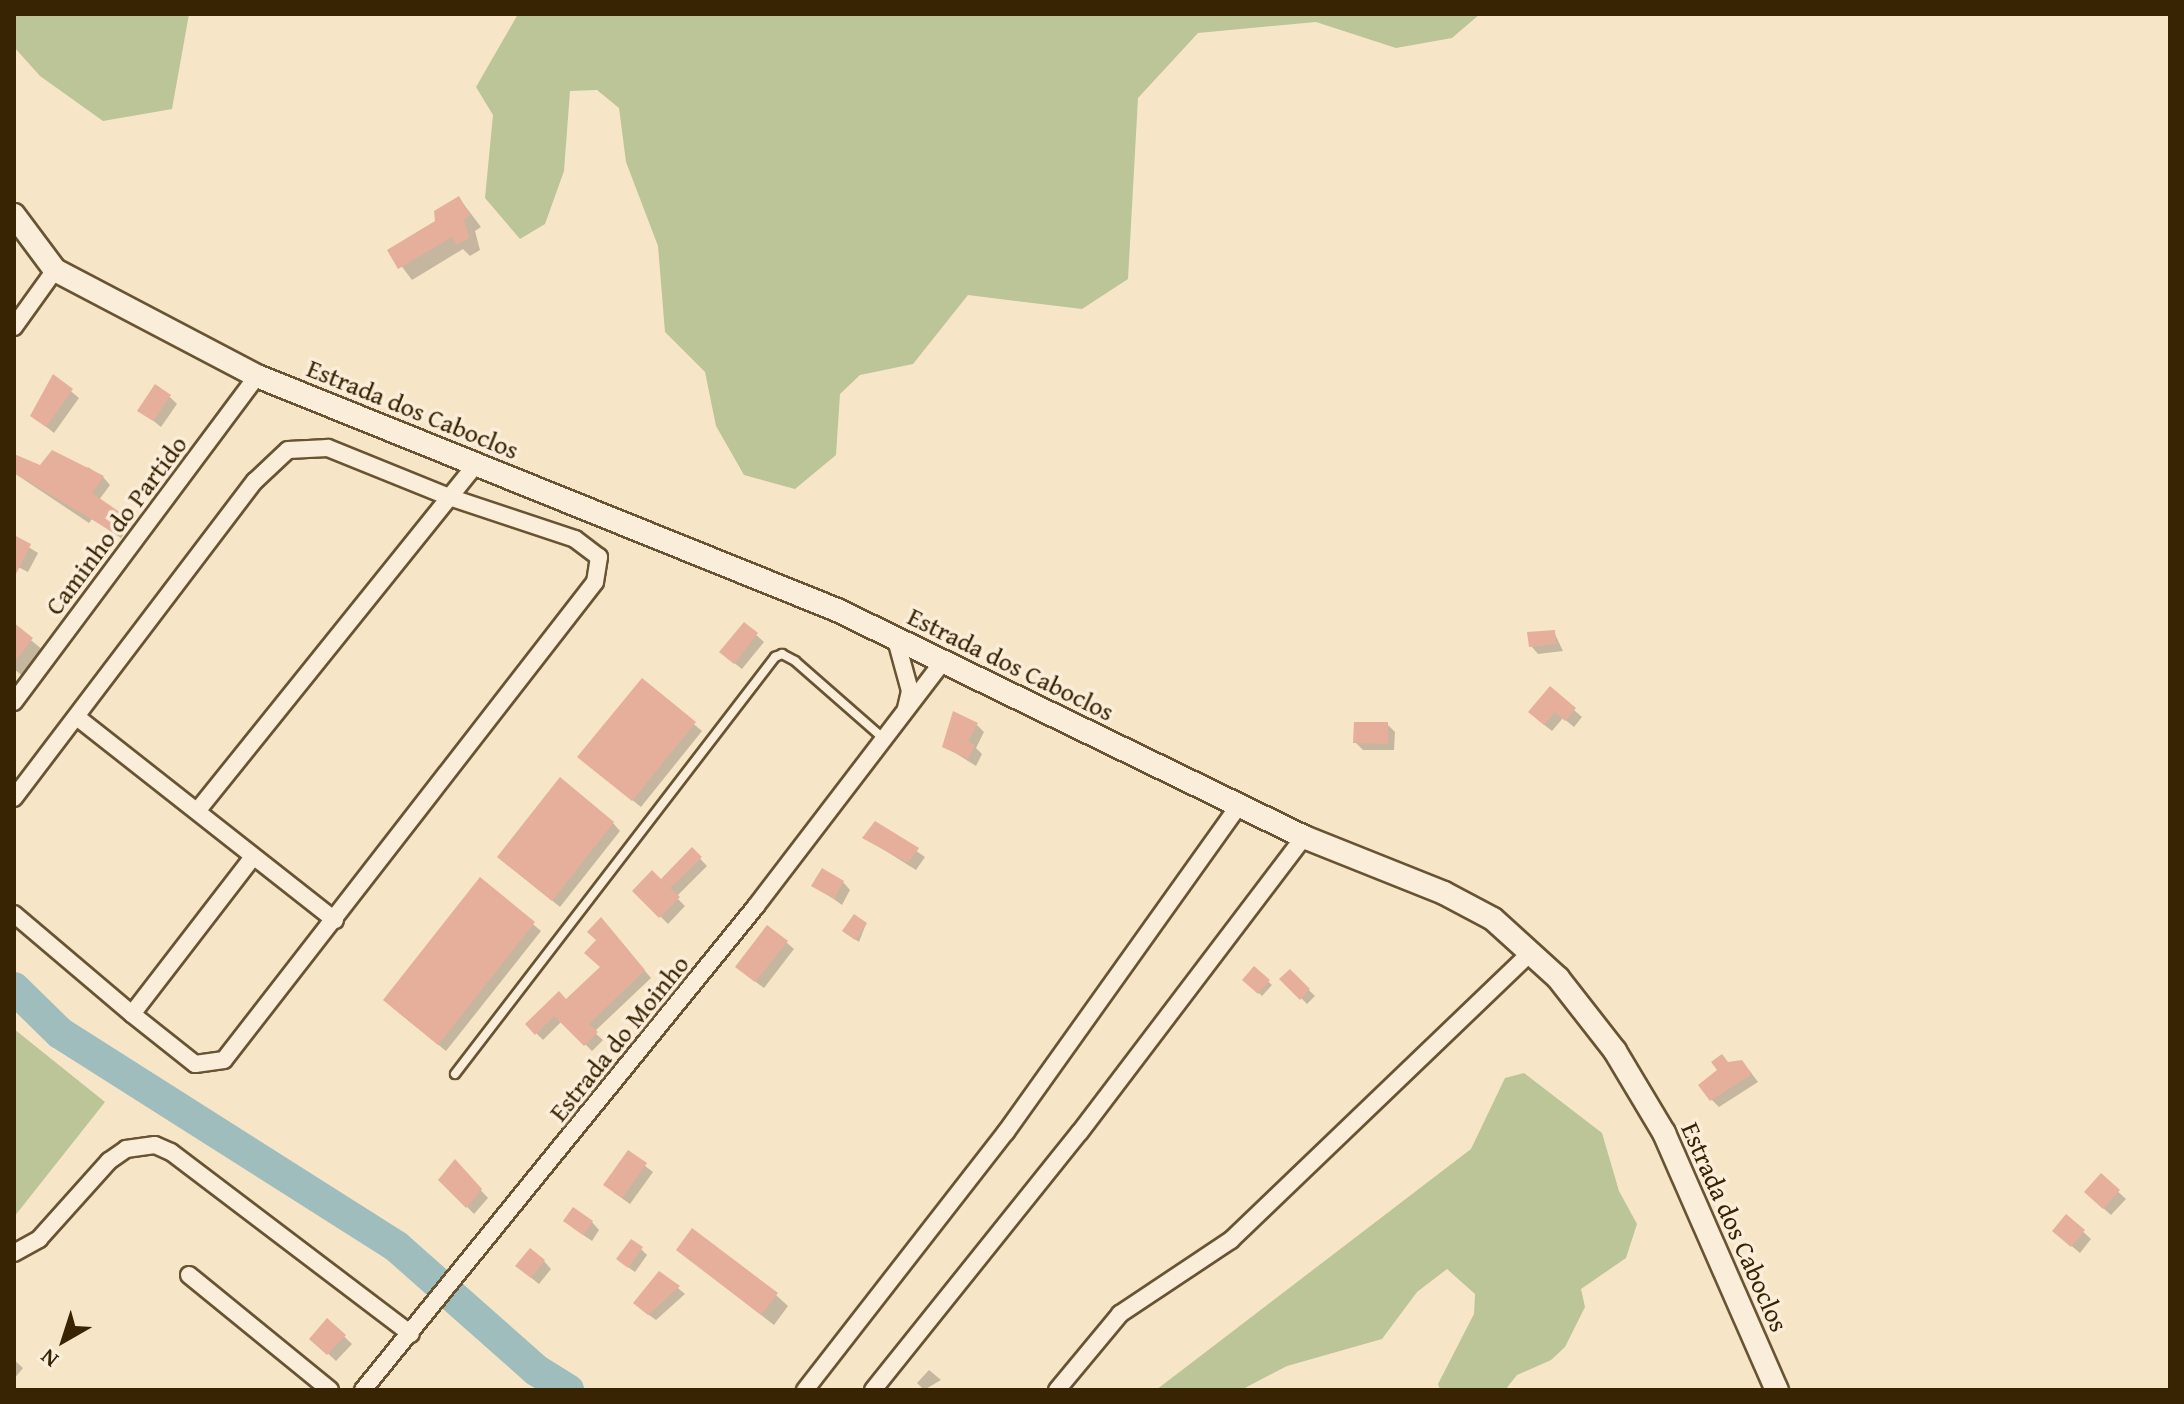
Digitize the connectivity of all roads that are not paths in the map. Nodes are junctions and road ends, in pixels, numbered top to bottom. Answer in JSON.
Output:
{"nodes":[{"id":1,"x":14,"y":215,"type":"edge"},
{"id":2,"x":55,"y":270,"type":"junction"},
{"id":3,"x":14,"y":327,"type":"edge"},
{"id":4,"x":257,"y":376,"type":"junction"},
{"id":5,"x":476,"y":464,"type":"junction"},
{"id":6,"x":449,"y":497,"type":"junction"},
{"id":7,"x":896,"y":640,"type":"junction"},
{"id":8,"x":942,"y":663,"type":"junction"},
{"id":9,"x":14,"y":702,"type":"edge"},
{"id":10,"x":905,"y":711,"type":"junction"},
{"id":11,"x":78,"y":718,"type":"junction"},
{"id":12,"x":884,"y":739,"type":"junction"},
{"id":13,"x":14,"y":798,"type":"edge"},
{"id":14,"x":1240,"y":804,"type":"junction"},
{"id":15,"x":198,"y":810,"type":"junction"},
{"id":16,"x":1304,"y":837,"type":"junction"},
{"id":17,"x":253,"y":857,"type":"junction"},
{"id":18,"x":14,"y":914,"type":"edge"},
{"id":19,"x":335,"y":920,"type":"junction"},
{"id":20,"x":1532,"y":951,"type":"junction"},
{"id":21,"x":132,"y":1014,"type":"junction"},
{"id":22,"x":455,"y":1074,"type":"dead end"},
{"id":23,"x":14,"y":1253,"type":"edge"},
{"id":24,"x":189,"y":1275,"type":"dead end"},
{"id":25,"x":411,"y":1334,"type":"junction"},
{"id":26,"x":330,"y":1390,"type":"edge"},
{"id":27,"x":363,"y":1390,"type":"edge"},
{"id":28,"x":805,"y":1390,"type":"edge"},
{"id":29,"x":873,"y":1390,"type":"edge"},
{"id":30,"x":1057,"y":1390,"type":"edge"},
{"id":31,"x":1777,"y":1390,"type":"edge"}],
"edges":[{"from":1,"to":2,"type":"street","name":"Estrada dos Caboclos"},
{"from":2,"to":3,"type":"street"},
{"from":2,"to":4,"type":"street","name":"Estrada dos Caboclos"},
{"from":4,"to":5,"type":"street","name":"Estrada dos Caboclos"},
{"from":4,"to":9,"type":"street","name":"Caminho do Partido"},
{"from":5,"to":6,"type":"street"},
{"from":5,"to":7,"type":"street","name":"Estrada dos Caboclos"},
{"from":6,"to":11,"type":"street"},
{"from":6,"to":15,"type":"street"},
{"from":6,"to":19,"type":"street"},
{"from":7,"to":8,"type":"street","name":"Estrada dos Caboclos"},
{"from":7,"to":10,"type":"street"},
{"from":8,"to":10,"type":"street","name":"Estrada do Moinho"},
{"from":8,"to":14,"type":"street","name":"Estrada dos Caboclos"},
{"from":10,"to":12,"type":"street","name":"Estrada do Moinho"},
{"from":11,"to":13,"type":"street"},
{"from":11,"to":15,"type":"street"},
{"from":12,"to":22,"type":"lane"},
{"from":12,"to":25,"type":"street","name":"Estrada do Moinho"},
{"from":14,"to":16,"type":"street","name":"Estrada dos Caboclos"},
{"from":14,"to":28,"type":"street"},
{"from":15,"to":17,"type":"street"},
{"from":16,"to":20,"type":"street","name":"Estrada dos Caboclos"},
{"from":16,"to":29,"type":"street"},
{"from":17,"to":19,"type":"street"},
{"from":17,"to":21,"type":"street"},
{"from":18,"to":21,"type":"street"},
{"from":19,"to":21,"type":"street"},
{"from":20,"to":30,"type":"street"},
{"from":20,"to":31,"type":"street","name":"Estrada dos Caboclos"},
{"from":23,"to":25,"type":"street"},
{"from":24,"to":26,"type":"street"},
{"from":25,"to":27,"type":"street","name":"Estrada do Moinho"}]}
